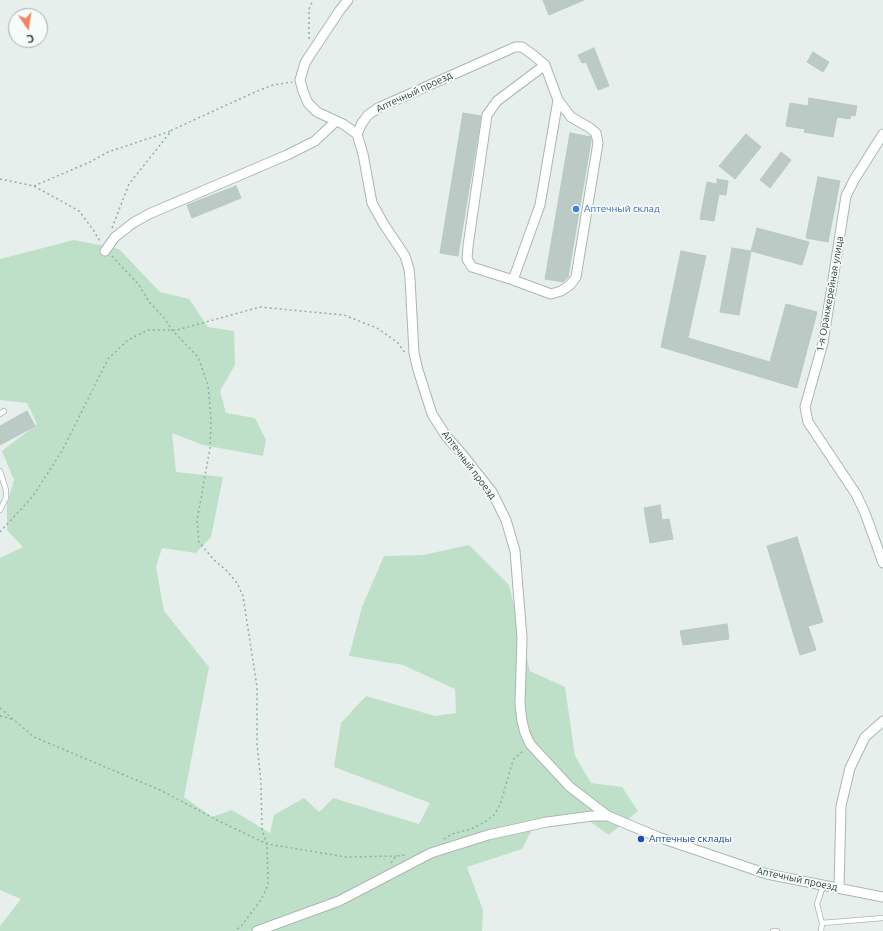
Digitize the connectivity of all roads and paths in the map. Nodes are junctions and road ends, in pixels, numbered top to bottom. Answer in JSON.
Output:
{"nodes":[{"id":1,"x":313,"y":0,"type":"edge"},
{"id":2,"x":348,"y":0,"type":"edge"},
{"id":3,"x":310,"y":39,"type":"dead end"},
{"id":4,"x":545,"y":65,"type":"junction"},
{"id":5,"x":300,"y":80,"type":"junction"},
{"id":6,"x":558,"y":100,"type":"junction"},
{"id":7,"x":336,"y":121,"type":"junction"},
{"id":8,"x":172,"y":130,"type":"junction"},
{"id":9,"x":357,"y":134,"type":"junction"},
{"id":10,"x":883,"y":134,"type":"edge"},
{"id":11,"x":0,"y":179,"type":"edge"},
{"id":12,"x":34,"y":186,"type":"junction"},
{"id":13,"x":111,"y":230,"type":"dead end"},
{"id":14,"x":105,"y":251,"type":"junction"},
{"id":15,"x":513,"y":280,"type":"junction"},
{"id":16,"x":172,"y":330,"type":"junction"},
{"id":17,"x":408,"y":357,"type":"dead end"},
{"id":18,"x":0,"y":471,"type":"edge"},
{"id":19,"x":0,"y":510,"type":"edge"},
{"id":20,"x":0,"y":532,"type":"edge"},
{"id":21,"x":883,"y":563,"type":"edge"},
{"id":22,"x":0,"y":708,"type":"edge"},
{"id":23,"x":0,"y":716,"type":"edge"},
{"id":24,"x":13,"y":720,"type":"junction"},
{"id":25,"x":883,"y":722,"type":"edge"},
{"id":26,"x":530,"y":744,"type":"junction"},
{"id":27,"x":608,"y":816,"type":"junction"},
{"id":28,"x":441,"y":841,"type":"dead end"},
{"id":29,"x":267,"y":844,"type":"junction"},
{"id":30,"x":411,"y":854,"type":"dead end"},
{"id":31,"x":396,"y":856,"type":"junction"},
{"id":32,"x":388,"y":867,"type":"dead end"},
{"id":33,"x":823,"y":886,"type":"junction"},
{"id":34,"x":839,"y":888,"type":"junction"},
{"id":35,"x":883,"y":897,"type":"edge"},
{"id":36,"x":883,"y":918,"type":"edge"},
{"id":37,"x":822,"y":922,"type":"junction"},
{"id":38,"x":235,"y":931,"type":"edge"},
{"id":39,"x":257,"y":931,"type":"edge"},
{"id":40,"x":773,"y":931,"type":"edge"},
{"id":41,"x":777,"y":931,"type":"edge"},
{"id":42,"x":821,"y":931,"type":"edge"}],
"edges":[{"from":1,"to":3,"type":"path"},
{"from":2,"to":5,"type":"street"},
{"from":4,"to":6,"type":"street"},
{"from":4,"to":9,"type":"street","name":"Аптечный проезд"},
{"from":4,"to":15,"type":"street"},
{"from":5,"to":7,"type":"street"},
{"from":5,"to":8,"type":"path"},
{"from":6,"to":15,"type":"street"},
{"from":6,"to":15,"type":"street"},
{"from":7,"to":9,"type":"street"},
{"from":7,"to":14,"type":"street"},
{"from":8,"to":12,"type":"path"},
{"from":8,"to":13,"type":"path"},
{"from":9,"to":26,"type":"street","name":"Аптечный проезд"},
{"from":10,"to":21,"type":"street","name":"1-я Оранжерейная улица"},
{"from":11,"to":12,"type":"path"},
{"from":12,"to":14,"type":"path"},
{"from":14,"to":16,"type":"path"},
{"from":16,"to":17,"type":"path"},
{"from":16,"to":20,"type":"path"},
{"from":16,"to":29,"type":"path"},
{"from":18,"to":19,"type":"lane"},
{"from":22,"to":24,"type":"path"},
{"from":23,"to":24,"type":"path"},
{"from":24,"to":29,"type":"path"},
{"from":25,"to":34,"type":"street"},
{"from":26,"to":27,"type":"street","name":"Аптечный проезд"},
{"from":26,"to":28,"type":"path"},
{"from":27,"to":33,"type":"street","name":"Аптечный проезд"},
{"from":27,"to":39,"type":"street"},
{"from":29,"to":31,"type":"path"},
{"from":29,"to":38,"type":"path"},
{"from":30,"to":31,"type":"path"},
{"from":31,"to":32,"type":"path"},
{"from":33,"to":34,"type":"street","name":"Аптечный проезд"},
{"from":33,"to":37,"type":"lane"},
{"from":34,"to":35,"type":"street","name":"Аптечный проезд"},
{"from":36,"to":37,"type":"lane"},
{"from":37,"to":42,"type":"lane"},
{"from":40,"to":41,"type":"lane"}]}
